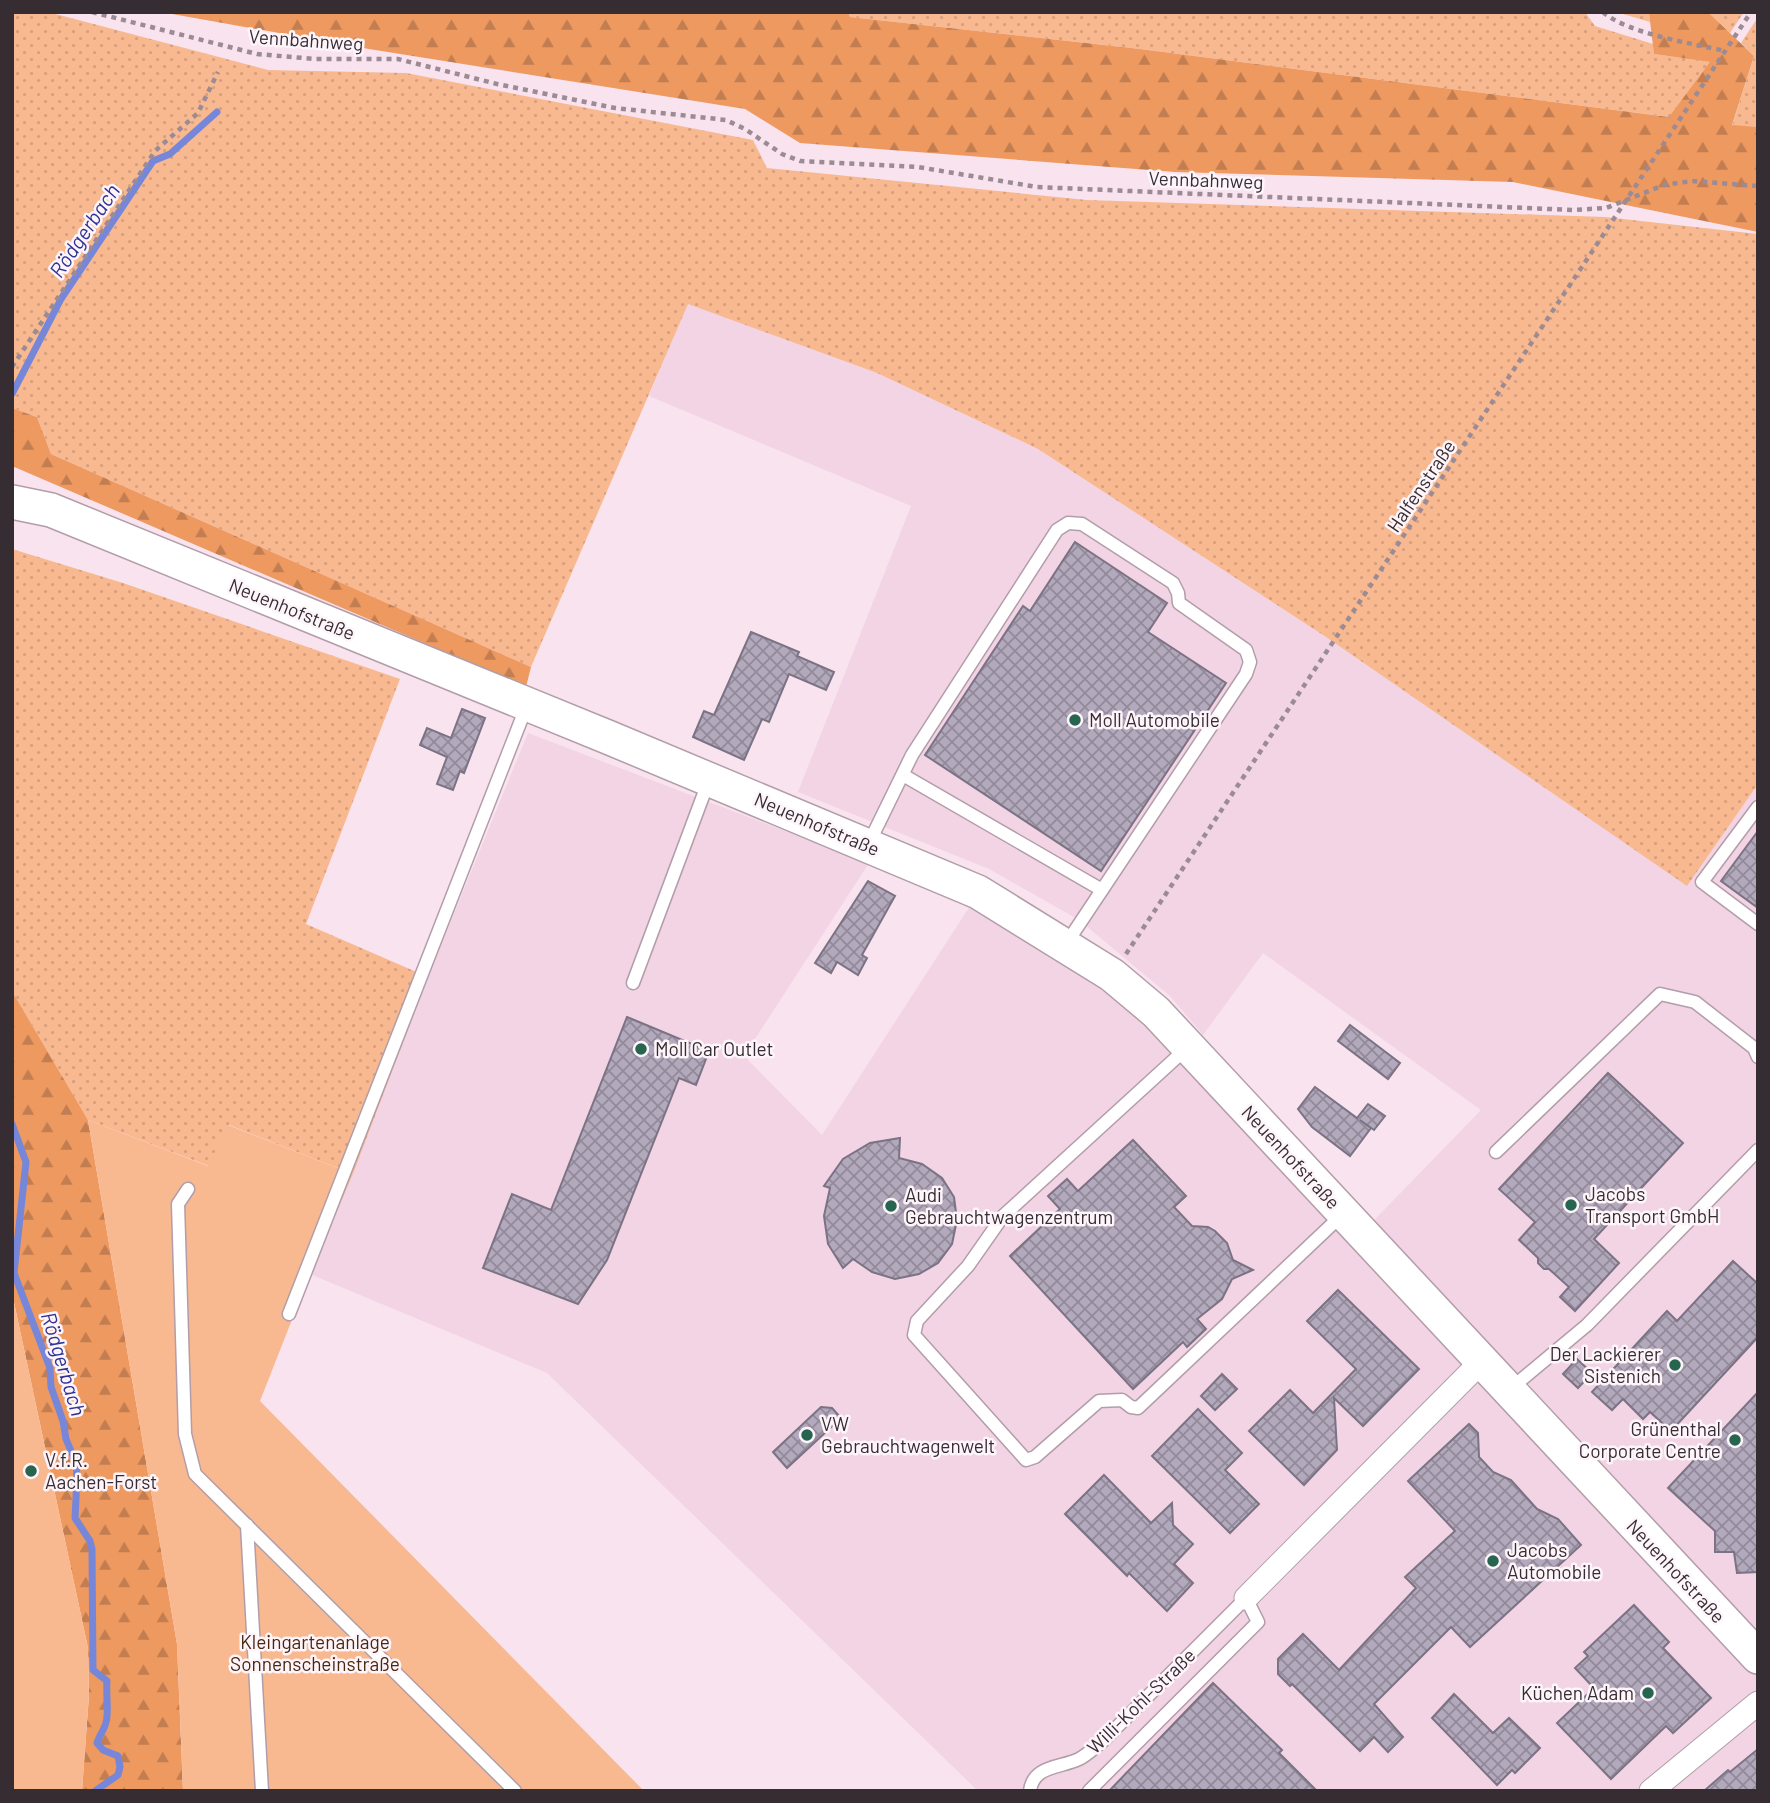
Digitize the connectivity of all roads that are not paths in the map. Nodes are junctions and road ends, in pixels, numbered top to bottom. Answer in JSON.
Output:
{"nodes":[{"id":1,"x":12,"y":502,"type":"edge"},
{"id":2,"x":527,"y":705,"type":"junction"},
{"id":3,"x":902,"y":775,"type":"junction"},
{"id":4,"x":709,"y":780,"type":"junction"},
{"id":5,"x":1758,"y":807,"type":"edge"},
{"id":6,"x":868,"y":845,"type":"junction"},
{"id":7,"x":1102,"y":890,"type":"junction"},
{"id":8,"x":1758,"y":924,"type":"edge"},
{"id":9,"x":1066,"y":944,"type":"junction"},
{"id":10,"x":633,"y":983,"type":"dead end"},
{"id":11,"x":1188,"y":1047,"type":"junction"},
{"id":12,"x":1758,"y":1057,"type":"edge"},
{"id":13,"x":1758,"y":1150,"type":"edge"},
{"id":14,"x":1496,"y":1152,"type":"dead end"},
{"id":15,"x":188,"y":1189,"type":"dead end"},
{"id":16,"x":1344,"y":1214,"type":"junction"},
{"id":17,"x":289,"y":1314,"type":"dead end"},
{"id":18,"x":1482,"y":1362,"type":"junction"},
{"id":19,"x":1509,"y":1390,"type":"junction"},
{"id":20,"x":247,"y":1525,"type":"junction"},
{"id":21,"x":1246,"y":1598,"type":"junction"},
{"id":22,"x":1758,"y":1657,"type":"edge"},
{"id":23,"x":1758,"y":1703,"type":"edge"},
{"id":24,"x":262,"y":1791,"type":"edge"},
{"id":25,"x":515,"y":1791,"type":"edge"},
{"id":26,"x":1030,"y":1791,"type":"edge"},
{"id":27,"x":1089,"y":1791,"type":"edge"},
{"id":28,"x":1651,"y":1791,"type":"edge"}],
"edges":[{"from":1,"to":2,"type":"street","name":"Neuenhofstraße"},
{"from":2,"to":4,"type":"street","name":"Neuenhofstraße"},
{"from":2,"to":17,"type":"lane"},
{"from":3,"to":6,"type":"lane"},
{"from":3,"to":7,"type":"lane"},
{"from":3,"to":7,"type":"lane"},
{"from":4,"to":6,"type":"street","name":"Neuenhofstraße"},
{"from":4,"to":10,"type":"lane"},
{"from":5,"to":8,"type":"lane"},
{"from":6,"to":9,"type":"street","name":"Neuenhofstraße"},
{"from":7,"to":9,"type":"lane"},
{"from":9,"to":11,"type":"street","name":"Neuenhofstraße"},
{"from":11,"to":16,"type":"street","name":"Neuenhofstraße"},
{"from":11,"to":16,"type":"lane"},
{"from":12,"to":14,"type":"lane"},
{"from":13,"to":19,"type":"lane"},
{"from":15,"to":20,"type":"lane"},
{"from":16,"to":18,"type":"street","name":"Neuenhofstraße"},
{"from":18,"to":19,"type":"street","name":"Neuenhofstraße"},
{"from":18,"to":21,"type":"street"},
{"from":19,"to":22,"type":"street","name":"Neuenhofstraße"},
{"from":20,"to":24,"type":"lane"},
{"from":20,"to":25,"type":"lane"},
{"from":21,"to":26,"type":"lane","name":"Willi-Kohl-Straße"},
{"from":21,"to":27,"type":"lane"},
{"from":23,"to":28,"type":"street"}]}
